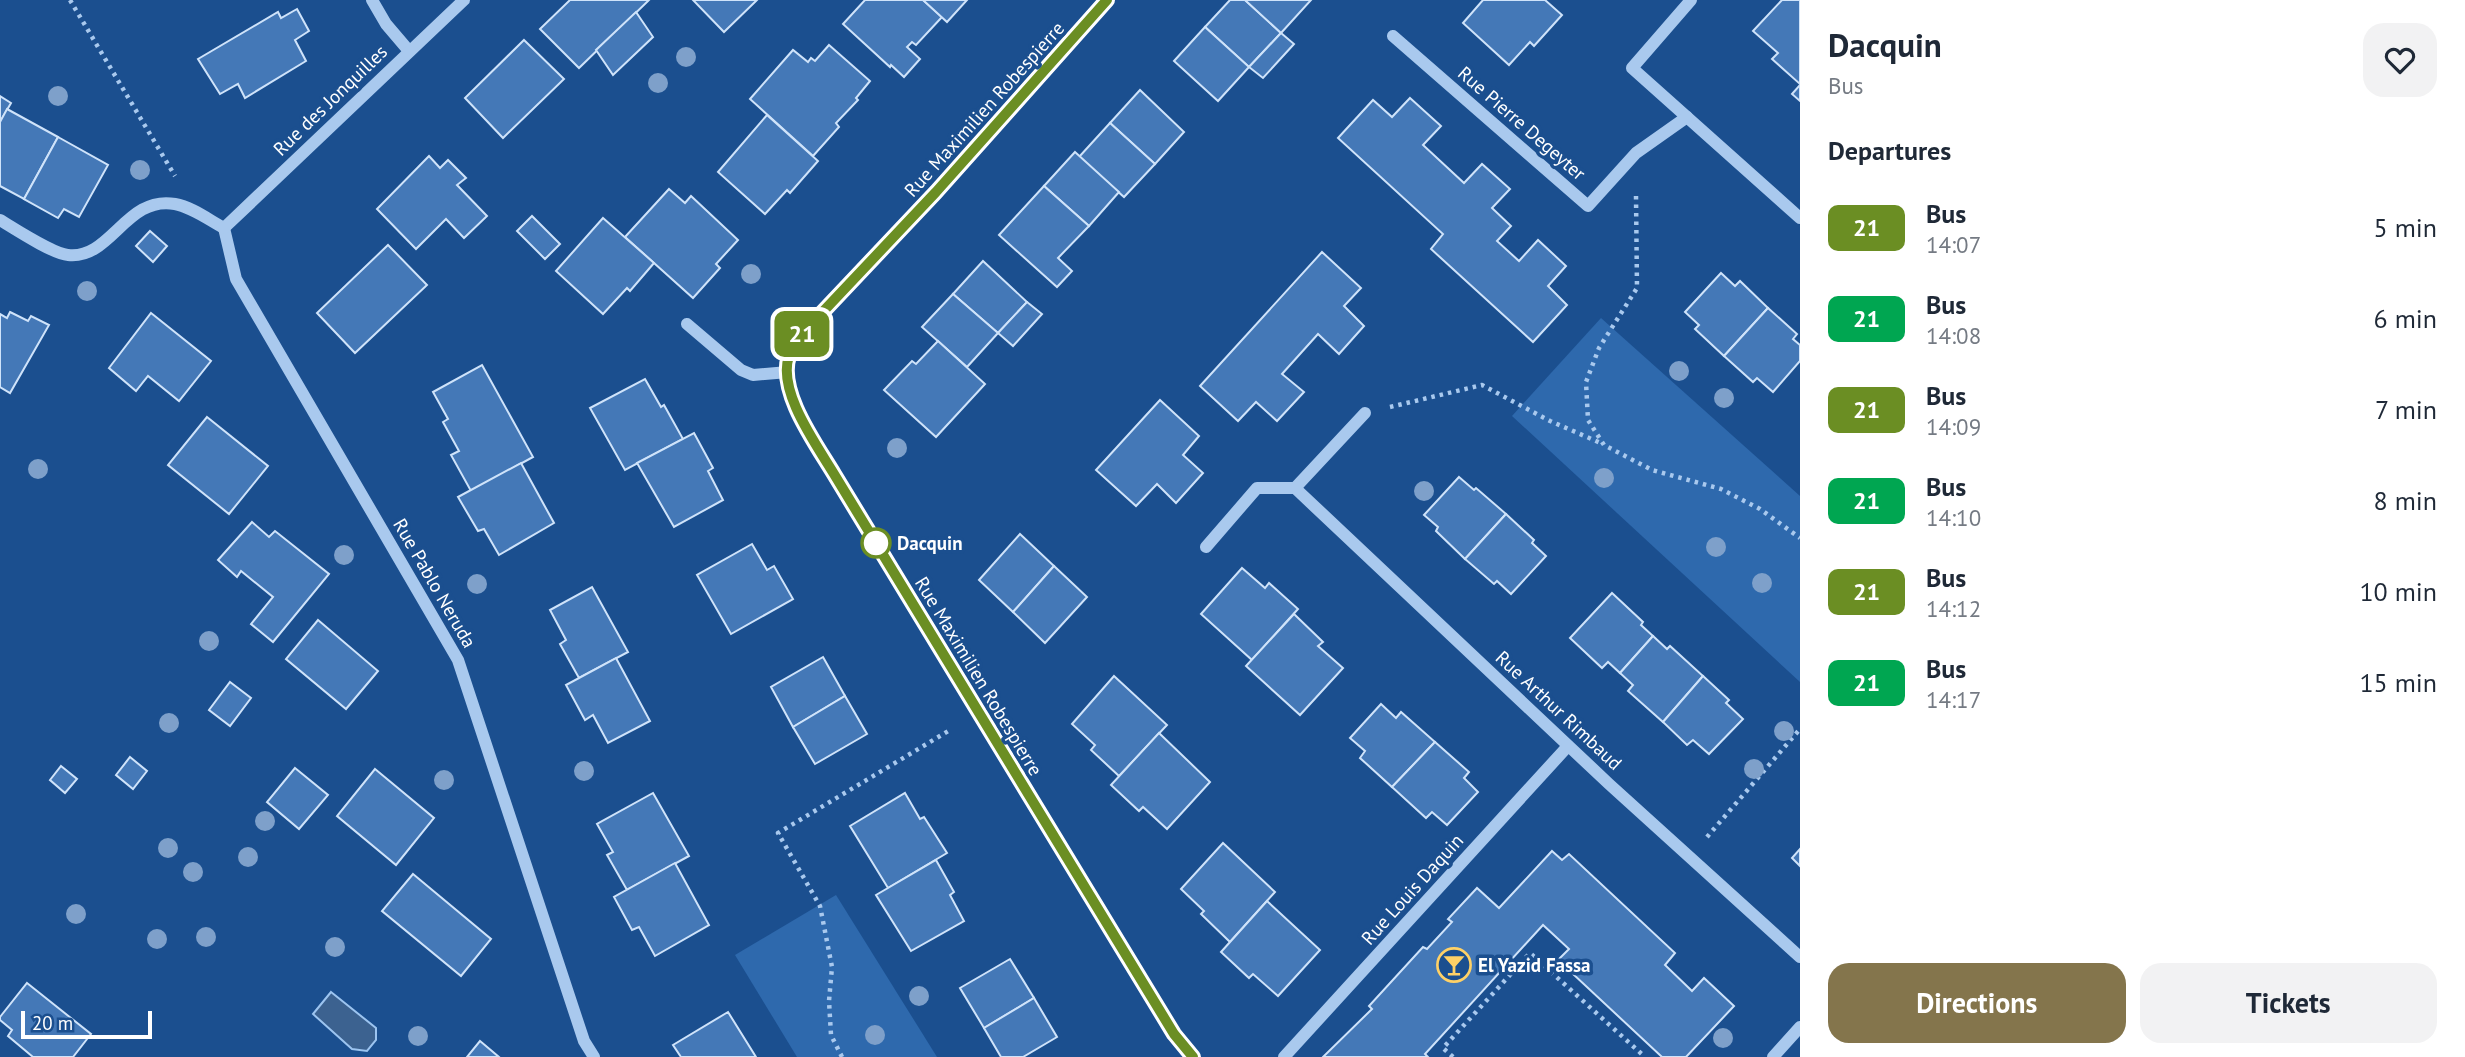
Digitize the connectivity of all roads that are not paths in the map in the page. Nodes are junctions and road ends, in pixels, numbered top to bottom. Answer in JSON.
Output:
{"nodes":[{"id":1,"x":372,"y":0,"type":"edge"},
{"id":2,"x":464,"y":0,"type":"edge"},
{"id":3,"x":1107,"y":0,"type":"edge"},
{"id":4,"x":1691,"y":0,"type":"edge"},
{"id":5,"x":1392,"y":36,"type":"dead end"},
{"id":6,"x":410,"y":51,"type":"junction"},
{"id":7,"x":1687,"y":117,"type":"junction"},
{"id":8,"x":1800,"y":218,"type":"edge"},
{"id":9,"x":0,"y":220,"type":"edge"},
{"id":10,"x":224,"y":228,"type":"junction"},
{"id":11,"x":687,"y":324,"type":"dead end"},
{"id":12,"x":788,"y":372,"type":"junction"},
{"id":13,"x":1365,"y":412,"type":"road end"},
{"id":14,"x":1295,"y":488,"type":"junction"},
{"id":15,"x":1206,"y":547,"type":"dead end"},
{"id":16,"x":1568,"y":746,"type":"junction"},
{"id":17,"x":1800,"y":957,"type":"edge"},
{"id":18,"x":1800,"y":1027,"type":"edge"},
{"id":19,"x":594,"y":1057,"type":"edge"},
{"id":20,"x":1193,"y":1057,"type":"edge"},
{"id":21,"x":1284,"y":1057,"type":"edge"},
{"id":22,"x":1773,"y":1057,"type":"edge"}],
"edges":[{"from":1,"to":6,"type":"street"},
{"from":2,"to":6,"type":"street","name":"Rue des Jonquilles"},
{"from":3,"to":12,"type":"street","name":"Rue Maximilien Robespierre"},
{"from":4,"to":7,"type":"street"},
{"from":5,"to":7,"type":"street","name":"Rue Pierre Degeyter"},
{"from":6,"to":10,"type":"street","name":"Rue des Jonquilles"},
{"from":7,"to":8,"type":"street"},
{"from":9,"to":10,"type":"street"},
{"from":10,"to":19,"type":"street","name":"Rue Pablo Neruda"},
{"from":11,"to":12,"type":"street"},
{"from":12,"to":20,"type":"street","name":"Rue Maximilien Robespierre"},
{"from":13,"to":14,"type":"street"},
{"from":14,"to":15,"type":"street"},
{"from":14,"to":16,"type":"street","name":"Rue Arthur Rimbaud"},
{"from":16,"to":17,"type":"street","name":"Rue Arthur Rimbaud"},
{"from":16,"to":21,"type":"street","name":"Rue Louis Daquin"},
{"from":18,"to":22,"type":"street"}]}
